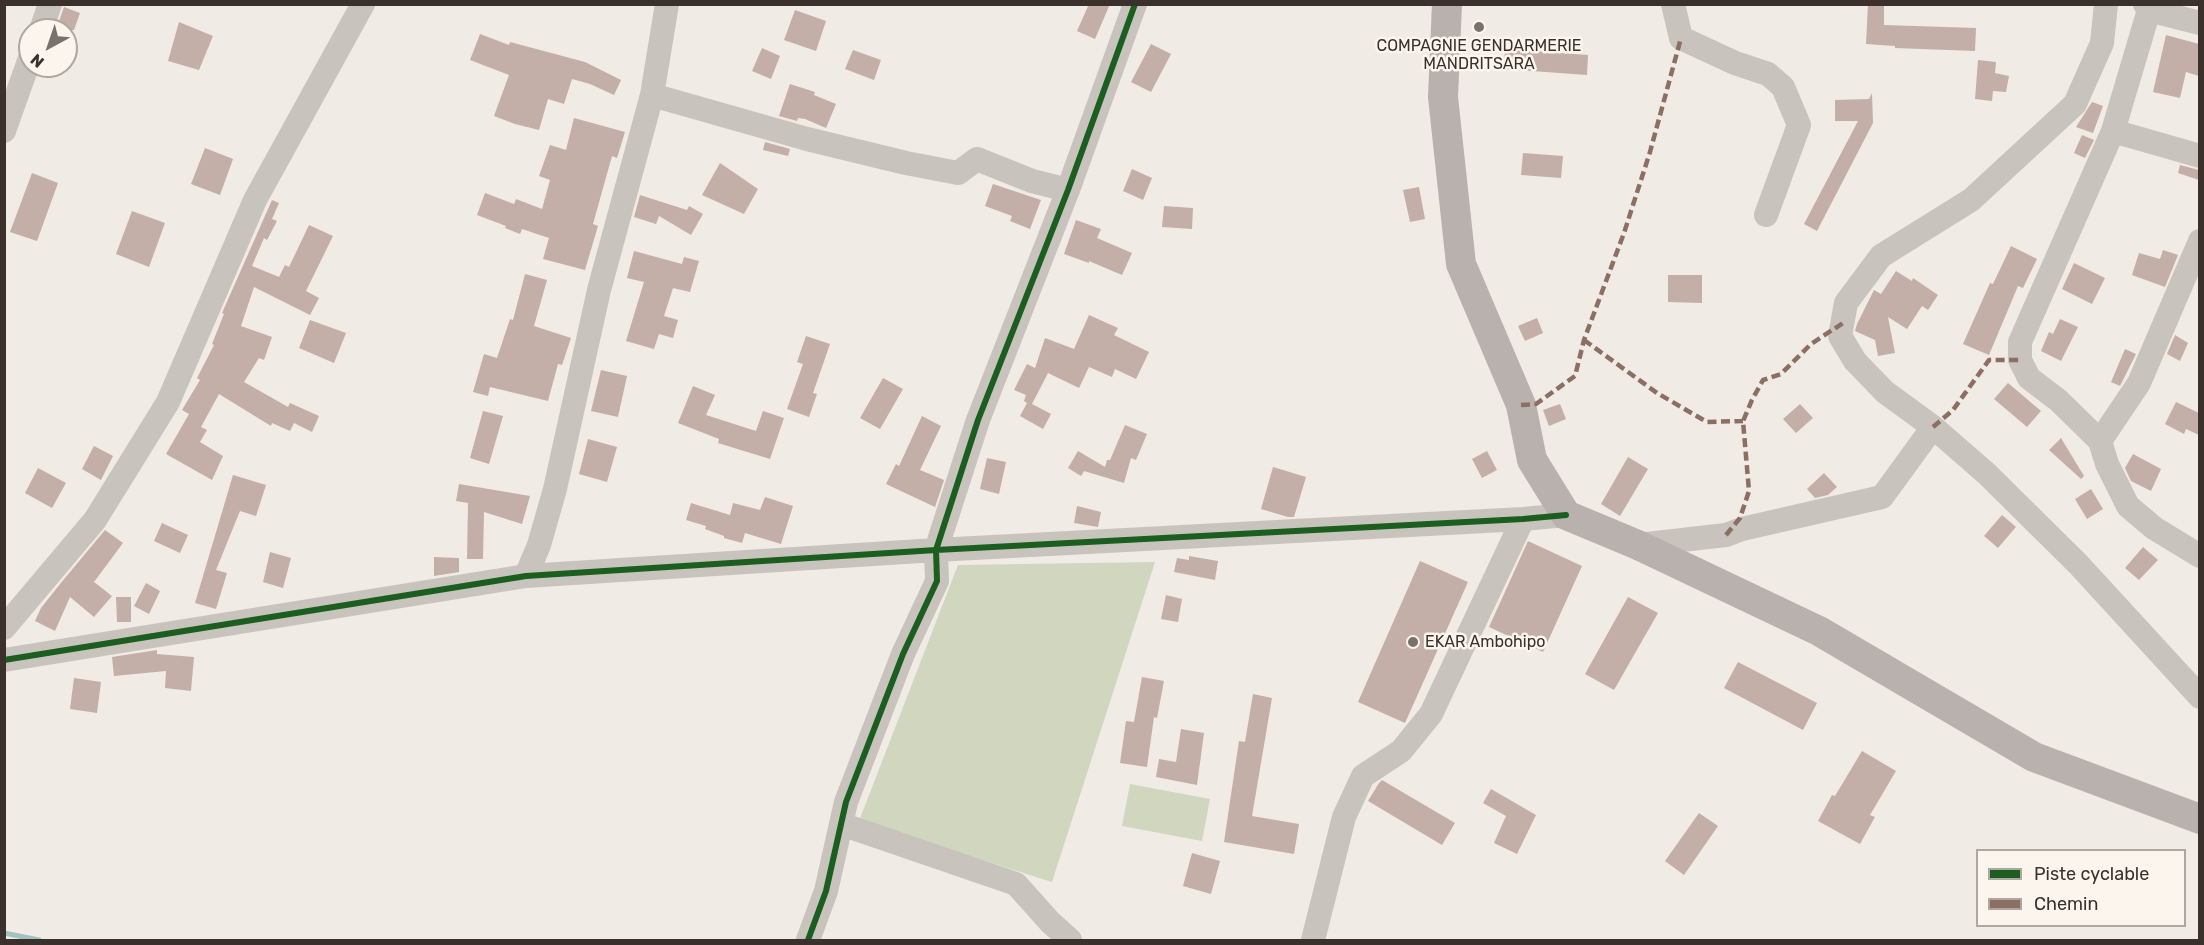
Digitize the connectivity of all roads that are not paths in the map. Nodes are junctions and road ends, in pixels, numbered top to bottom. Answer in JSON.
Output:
{"nodes":[{"id":1,"x":363,"y":4,"type":"edge"},
{"id":2,"x":667,"y":4,"type":"edge"},
{"id":3,"x":1135,"y":4,"type":"edge"},
{"id":4,"x":1447,"y":4,"type":"edge"},
{"id":5,"x":1673,"y":4,"type":"edge"},
{"id":6,"x":2106,"y":4,"type":"edge"},
{"id":7,"x":2147,"y":7,"type":"edge"},
{"id":8,"x":2199,"y":23,"type":"edge"},
{"id":9,"x":23,"y":78,"type":"edge"},
{"id":10,"x":652,"y":95,"type":"junction"},
{"id":11,"x":4,"y":131,"type":"edge"},
{"id":12,"x":2113,"y":131,"type":"junction"},
{"id":13,"x":2199,"y":156,"type":"edge"},
{"id":14,"x":1068,"y":190,"type":"junction"},
{"id":15,"x":1766,"y":215,"type":"dead end"},
{"id":16,"x":2199,"y":241,"type":"edge"},
{"id":17,"x":1933,"y":427,"type":"junction"},
{"id":18,"x":2100,"y":441,"type":"junction"},
{"id":19,"x":1566,"y":514,"type":"junction"},
{"id":20,"x":1523,"y":519,"type":"junction"},
{"id":21,"x":1638,"y":545,"type":"junction"},
{"id":22,"x":936,"y":550,"type":"junction"},
{"id":23,"x":2199,"y":555,"type":"edge"},
{"id":24,"x":526,"y":576,"type":"junction"},
{"id":25,"x":4,"y":628,"type":"edge"},
{"id":26,"x":4,"y":660,"type":"edge"},
{"id":27,"x":2199,"y":697,"type":"edge"},
{"id":28,"x":2199,"y":819,"type":"edge"},
{"id":29,"x":841,"y":824,"type":"junction"},
{"id":30,"x":808,"y":940,"type":"edge"},
{"id":31,"x":1070,"y":940,"type":"edge"},
{"id":32,"x":1313,"y":940,"type":"edge"}],
"edges":[{"from":1,"to":25,"type":"street"},
{"from":2,"to":10,"type":"street"},
{"from":3,"to":14,"type":"street"},
{"from":4,"to":19,"type":"main road"},
{"from":5,"to":15,"type":"street"},
{"from":6,"to":17,"type":"street"},
{"from":7,"to":8,"type":"street"},
{"from":7,"to":12,"type":"street"},
{"from":9,"to":11,"type":"street"},
{"from":10,"to":14,"type":"street"},
{"from":10,"to":24,"type":"street"},
{"from":12,"to":13,"type":"street"},
{"from":12,"to":18,"type":"street"},
{"from":14,"to":22,"type":"street"},
{"from":16,"to":18,"type":"street"},
{"from":17,"to":21,"type":"street"},
{"from":17,"to":27,"type":"street"},
{"from":18,"to":23,"type":"street"},
{"from":19,"to":20,"type":"street"},
{"from":19,"to":21,"type":"main road"},
{"from":20,"to":22,"type":"street"},
{"from":20,"to":32,"type":"street"},
{"from":21,"to":28,"type":"main road"},
{"from":22,"to":24,"type":"street"},
{"from":22,"to":29,"type":"street"},
{"from":24,"to":26,"type":"street"},
{"from":29,"to":30,"type":"street"},
{"from":29,"to":31,"type":"street"}]}
